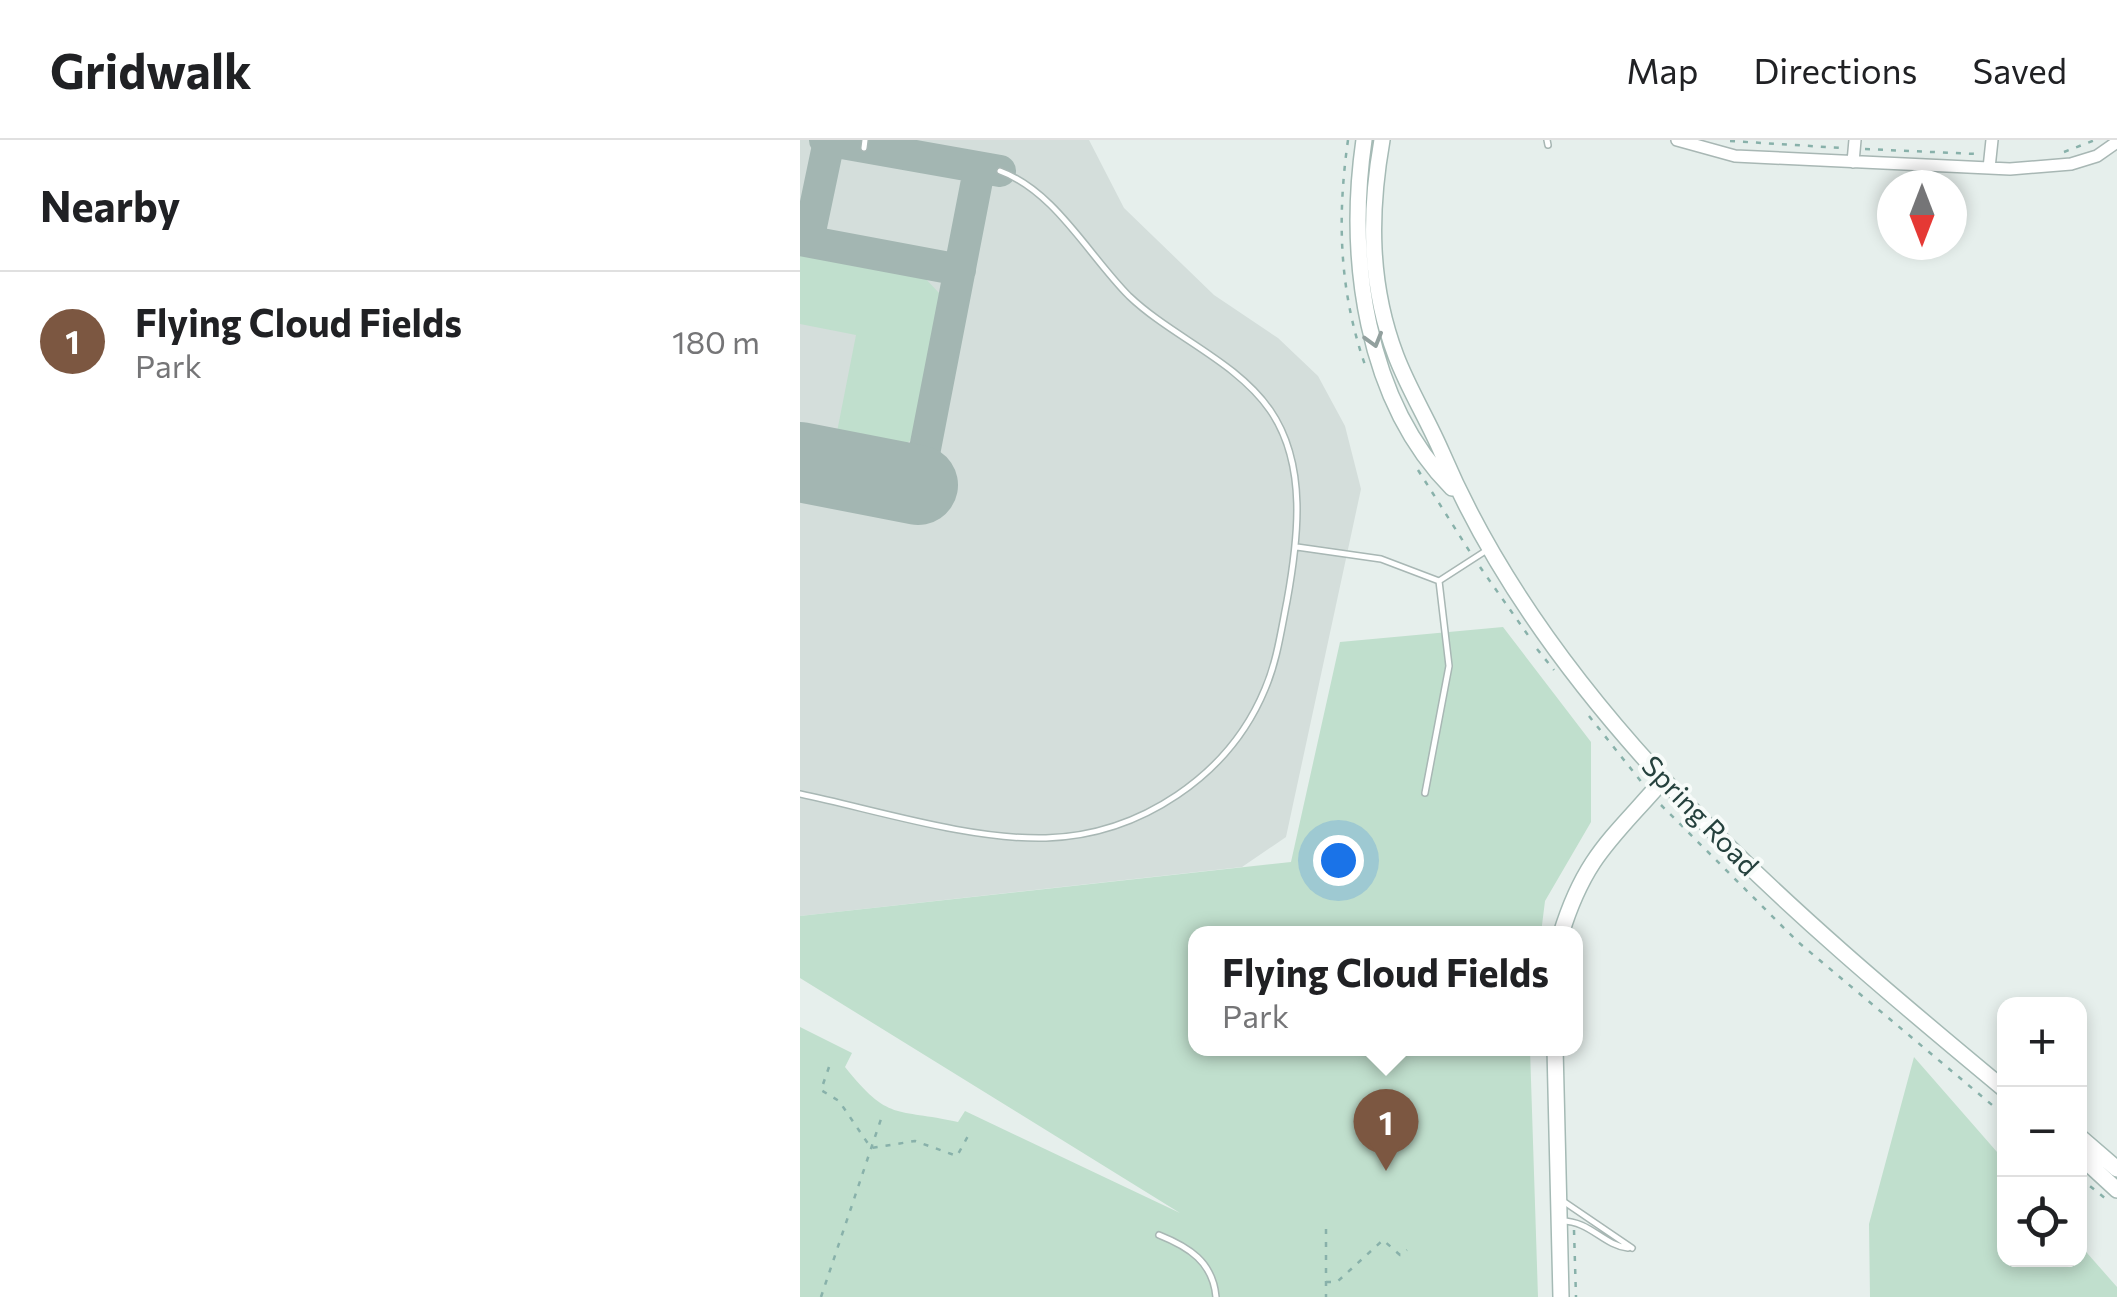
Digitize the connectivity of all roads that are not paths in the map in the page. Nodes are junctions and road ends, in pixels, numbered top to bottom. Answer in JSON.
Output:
{"nodes":[{"id":1,"x":1364,"y":140,"type":"edge"},
{"id":2,"x":1382,"y":140,"type":"edge"},
{"id":3,"x":1678,"y":140,"type":"edge"},
{"id":4,"x":1992,"y":140,"type":"edge"},
{"id":5,"x":2117,"y":142,"type":"edge"},
{"id":6,"x":1716,"y":144,"type":"edge"},
{"id":7,"x":1855,"y":144,"type":"edge"},
{"id":8,"x":1990,"y":161,"type":"junction"},
{"id":9,"x":1853,"y":162,"type":"junction"},
{"id":10,"x":1000,"y":172,"type":"dead end"},
{"id":11,"x":1455,"y":491,"type":"junction"},
{"id":12,"x":1297,"y":547,"type":"junction"},
{"id":13,"x":1489,"y":548,"type":"junction"},
{"id":14,"x":1438,"y":581,"type":"junction"},
{"id":15,"x":1657,"y":786,"type":"junction"},
{"id":16,"x":1425,"y":793,"type":"dead end"},
{"id":17,"x":800,"y":794,"type":"edge"},
{"id":18,"x":1564,"y":926,"type":"edge"},
{"id":19,"x":1554,"y":1056,"type":"edge"},
{"id":20,"x":2002,"y":1087,"type":"edge"},
{"id":21,"x":2087,"y":1143,"type":"edge"},
{"id":22,"x":2087,"y":1162,"type":"edge"},
{"id":23,"x":2117,"y":1169,"type":"edge"},
{"id":24,"x":2117,"y":1190,"type":"edge"},
{"id":25,"x":1558,"y":1198,"type":"junction"},
{"id":26,"x":1559,"y":1222,"type":"junction"},
{"id":27,"x":1159,"y":1235,"type":"dead end"},
{"id":28,"x":1216,"y":1297,"type":"edge"},
{"id":29,"x":1561,"y":1297,"type":"edge"}],
"edges":[{"from":1,"to":11,"type":"main road","name":"Spring Road","one_way":true},
{"from":2,"to":11,"type":"main road","name":"Spring Road"},
{"from":3,"to":6,"type":"street"},
{"from":4,"to":8,"type":"street"},
{"from":5,"to":8,"type":"street"},
{"from":6,"to":9,"type":"street"},
{"from":7,"to":9,"type":"street"},
{"from":8,"to":9,"type":"street"},
{"from":10,"to":12,"type":"lane"},
{"from":11,"to":13,"type":"main road","name":"Spring Road"},
{"from":12,"to":14,"type":"lane"},
{"from":12,"to":17,"type":"lane"},
{"from":13,"to":14,"type":"lane"},
{"from":13,"to":15,"type":"main road","name":"Spring Road"},
{"from":14,"to":16,"type":"lane"},
{"from":15,"to":18,"type":"main road"},
{"from":15,"to":20,"type":"main road","name":"Spring Road"},
{"from":19,"to":25,"type":"main road"},
{"from":21,"to":23,"type":"main road"},
{"from":22,"to":24,"type":"main road"},
{"from":25,"to":26,"type":"main road"},
{"from":25,"to":26,"type":"lane"},
{"from":26,"to":29,"type":"main road"},
{"from":27,"to":28,"type":"lane"}]}
